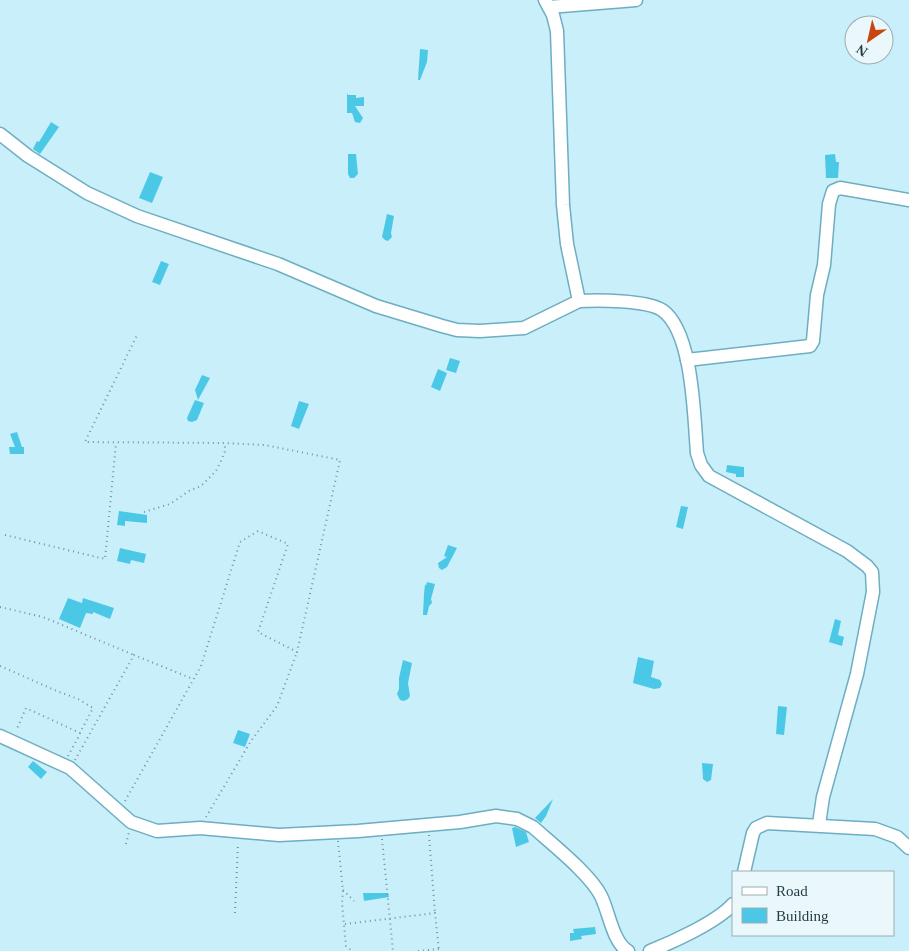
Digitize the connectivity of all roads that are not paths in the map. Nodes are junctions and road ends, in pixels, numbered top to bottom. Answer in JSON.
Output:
{"nodes":[{"id":1,"x":636,"y":0,"type":"edge"},
{"id":2,"x":547,"y":4,"type":"edge"},
{"id":3,"x":0,"y":134,"type":"edge"},
{"id":4,"x":909,"y":200,"type":"edge"},
{"id":5,"x":579,"y":302,"type":"junction"},
{"id":6,"x":688,"y":360,"type":"junction"},
{"id":7,"x":6,"y":737,"type":"edge"},
{"id":8,"x":818,"y":824,"type":"junction"},
{"id":9,"x":909,"y":848,"type":"edge"},
{"id":10,"x":744,"y":871,"type":"edge"},
{"id":11,"x":732,"y":905,"type":"edge"},
{"id":12,"x":628,"y":951,"type":"edge"},
{"id":13,"x":650,"y":951,"type":"edge"}],
"edges":[{"from":1,"to":2,"type":"street"},
{"from":2,"to":5,"type":"street"},
{"from":3,"to":5,"type":"street"},
{"from":4,"to":6,"type":"street"},
{"from":5,"to":6,"type":"street"},
{"from":6,"to":8,"type":"street"},
{"from":7,"to":12,"type":"street"},
{"from":8,"to":9,"type":"street"},
{"from":8,"to":10,"type":"street"},
{"from":11,"to":13,"type":"street"}]}
